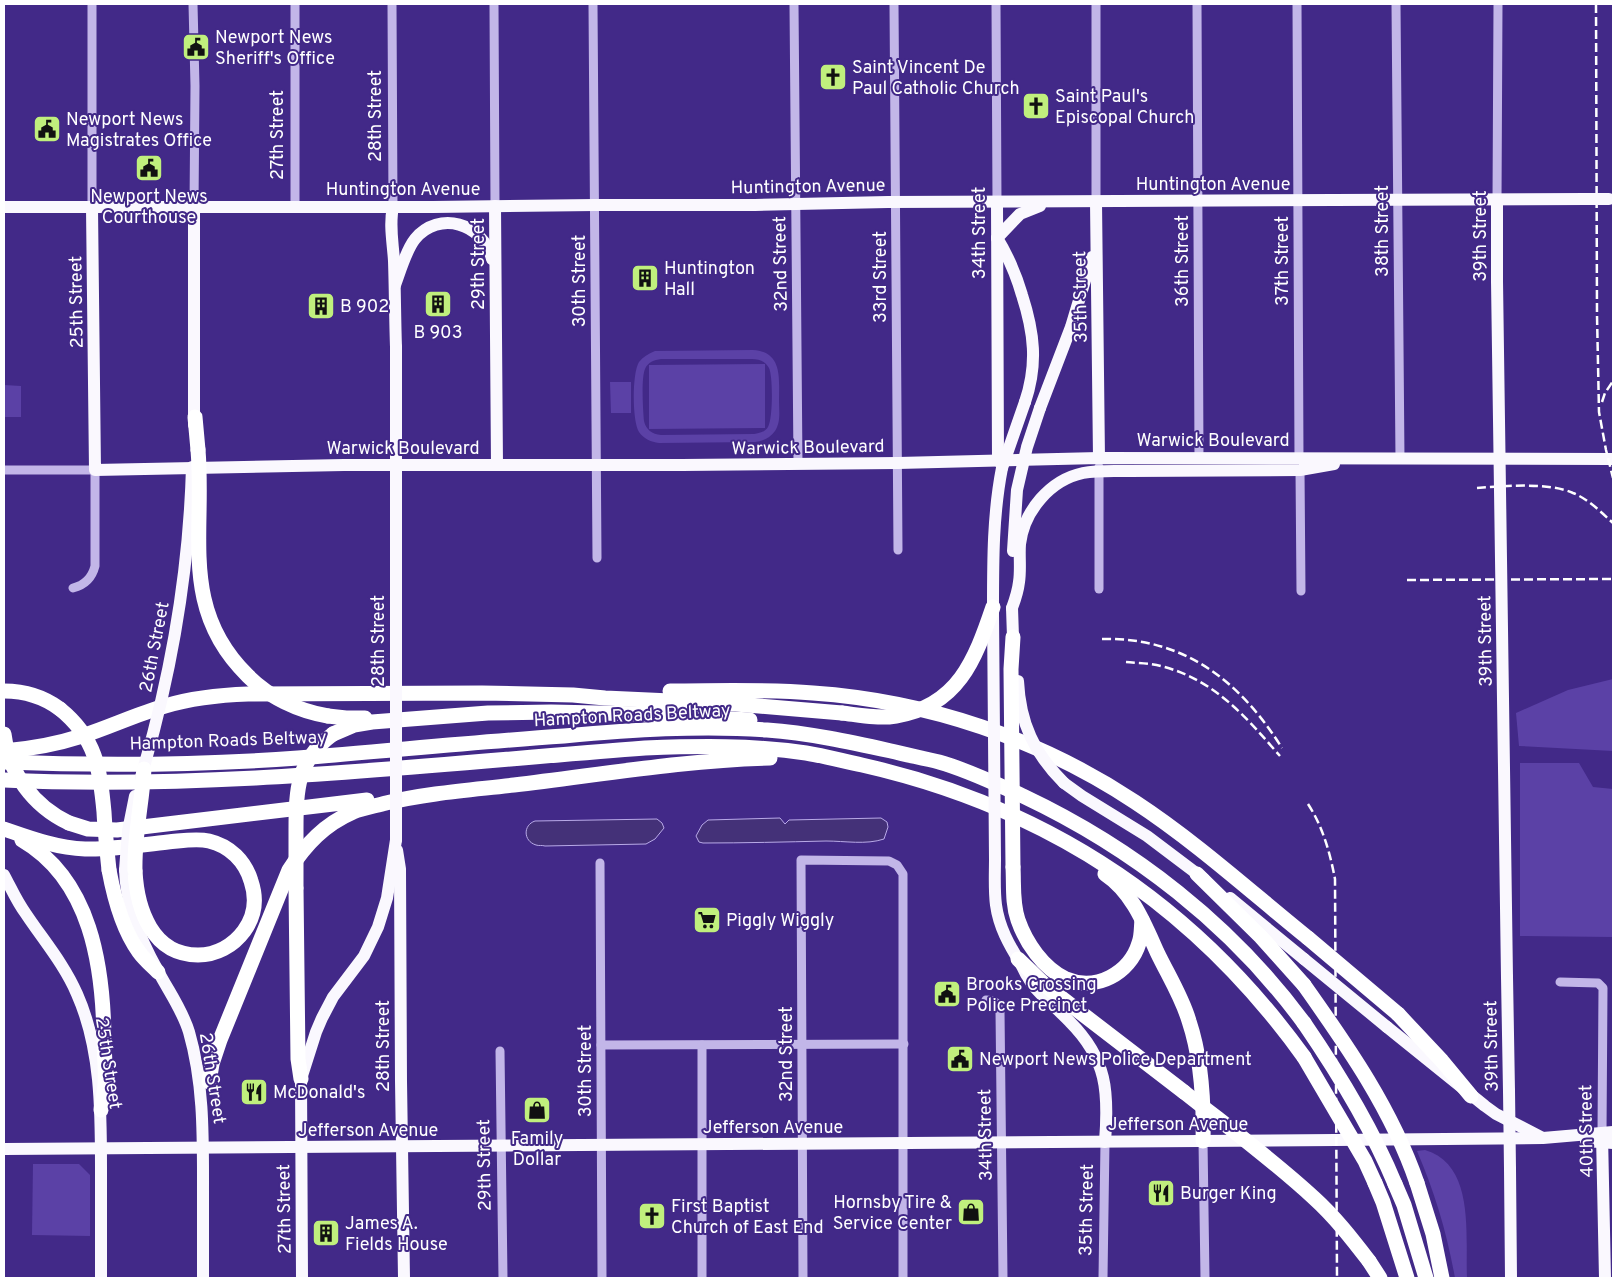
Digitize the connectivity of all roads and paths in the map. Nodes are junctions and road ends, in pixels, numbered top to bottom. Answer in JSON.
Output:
{"nodes":[{"id":1,"x":92,"y":4,"type":"edge"},
{"id":2,"x":193,"y":4,"type":"edge"},
{"id":3,"x":295,"y":4,"type":"edge"},
{"id":4,"x":392,"y":4,"type":"edge"},
{"id":5,"x":494,"y":4,"type":"edge"},
{"id":6,"x":593,"y":4,"type":"edge"},
{"id":7,"x":794,"y":4,"type":"edge"},
{"id":8,"x":894,"y":4,"type":"edge"},
{"id":9,"x":996,"y":4,"type":"edge"},
{"id":10,"x":1096,"y":4,"type":"edge"},
{"id":11,"x":1197,"y":4,"type":"edge"},
{"id":12,"x":1297,"y":4,"type":"edge"},
{"id":13,"x":1396,"y":4,"type":"edge"},
{"id":14,"x":1498,"y":4,"type":"edge"},
{"id":15,"x":1611,"y":199,"type":"edge"},
{"id":16,"x":1398,"y":200,"type":"junction"},
{"id":17,"x":1497,"y":200,"type":"junction"},
{"id":18,"x":1298,"y":201,"type":"junction"},
{"id":19,"x":896,"y":202,"type":"junction"},
{"id":20,"x":1052,"y":202,"type":"junction"},
{"id":21,"x":1096,"y":202,"type":"junction"},
{"id":22,"x":1198,"y":202,"type":"junction"},
{"id":23,"x":997,"y":203,"type":"junction"},
{"id":24,"x":796,"y":204,"type":"junction"},
{"id":25,"x":595,"y":205,"type":"junction"},
{"id":26,"x":495,"y":206,"type":"junction"},
{"id":27,"x":4,"y":207,"type":"edge"},
{"id":28,"x":194,"y":207,"type":"junction"},
{"id":29,"x":295,"y":207,"type":"junction"},
{"id":30,"x":393,"y":207,"type":"junction"},
{"id":31,"x":92,"y":208,"type":"junction"},
{"id":32,"x":1096,"y":237,"type":"junction"},
{"id":33,"x":997,"y":238,"type":"junction"},
{"id":34,"x":495,"y":272,"type":"junction"},
{"id":35,"x":395,"y":285,"type":"junction"},
{"id":36,"x":195,"y":417,"type":"joint"},
{"id":37,"x":196,"y":450,"type":"junction"},
{"id":38,"x":1099,"y":458,"type":"junction"},
{"id":39,"x":1199,"y":458,"type":"junction"},
{"id":40,"x":1400,"y":459,"type":"junction"},
{"id":41,"x":1613,"y":459,"type":"edge"},
{"id":42,"x":998,"y":461,"type":"junction"},
{"id":43,"x":898,"y":463,"type":"junction"},
{"id":44,"x":798,"y":464,"type":"junction"},
{"id":45,"x":1300,"y":464,"type":"junction"},
{"id":46,"x":497,"y":465,"type":"junction"},
{"id":47,"x":597,"y":465,"type":"junction"},
{"id":48,"x":4,"y":470,"type":"edge"},
{"id":49,"x":95,"y":470,"type":"junction"},
{"id":50,"x":898,"y":550,"type":"dead end"},
{"id":51,"x":597,"y":558,"type":"dead end"},
{"id":52,"x":73,"y":588,"type":"dead end"},
{"id":53,"x":1099,"y":589,"type":"dead end"},
{"id":54,"x":1301,"y":591,"type":"dead end"},
{"id":55,"x":993,"y":608,"type":"junction"},
{"id":56,"x":1012,"y":608,"type":"junction"},
{"id":57,"x":1013,"y":637,"type":"junction"},
{"id":58,"x":4,"y":691,"type":"edge"},
{"id":59,"x":573,"y":694,"type":"junction"},
{"id":60,"x":411,"y":718,"type":"junction"},
{"id":61,"x":4,"y":734,"type":"edge"},
{"id":62,"x":4,"y":752,"type":"edge"},
{"id":63,"x":838,"y":760,"type":"junction"},
{"id":64,"x":4,"y":762,"type":"edge"},
{"id":65,"x":940,"y":762,"type":"junction"},
{"id":66,"x":144,"y":768,"type":"joint"},
{"id":67,"x":4,"y":780,"type":"edge"},
{"id":68,"x":412,"y":797,"type":"junction"},
{"id":69,"x":4,"y":829,"type":"edge"},
{"id":70,"x":1053,"y":835,"type":"junction"},
{"id":71,"x":396,"y":840,"type":"junction"},
{"id":72,"x":600,"y":863,"type":"dead end"},
{"id":73,"x":130,"y":870,"type":"junction"},
{"id":74,"x":1197,"y":874,"type":"junction"},
{"id":75,"x":4,"y":875,"type":"edge"},
{"id":76,"x":1142,"y":918,"type":"junction"},
{"id":77,"x":1018,"y":959,"type":"junction"},
{"id":78,"x":158,"y":972,"type":"junction"},
{"id":79,"x":1560,"y":982,"type":"dead end"},
{"id":80,"x":986,"y":1000,"type":"dead end"},
{"id":81,"x":802,"y":1044,"type":"junction"},
{"id":82,"x":904,"y":1044,"type":"junction"},
{"id":83,"x":601,"y":1045,"type":"junction"},
{"id":84,"x":702,"y":1045,"type":"junction"},
{"id":85,"x":500,"y":1050,"type":"dead end"},
{"id":86,"x":301,"y":1080,"type":"junction"},
{"id":87,"x":210,"y":1082,"type":"joint"},
{"id":88,"x":1471,"y":1096,"type":"junction"},
{"id":89,"x":101,"y":1110,"type":"junction"},
{"id":90,"x":204,"y":1130,"type":"junction"},
{"id":91,"x":1608,"y":1137,"type":"edge"},
{"id":92,"x":1543,"y":1138,"type":"junction"},
{"id":93,"x":1105,"y":1142,"type":"junction"},
{"id":94,"x":1203,"y":1142,"type":"junction"},
{"id":95,"x":1002,"y":1143,"type":"junction"},
{"id":96,"x":802,"y":1144,"type":"junction"},
{"id":97,"x":902,"y":1144,"type":"junction"},
{"id":98,"x":702,"y":1145,"type":"junction"},
{"id":99,"x":501,"y":1146,"type":"junction"},
{"id":100,"x":602,"y":1146,"type":"junction"},
{"id":101,"x":402,"y":1147,"type":"junction"},
{"id":102,"x":101,"y":1148,"type":"junction"},
{"id":103,"x":203,"y":1148,"type":"junction"},
{"id":104,"x":301,"y":1148,"type":"junction"},
{"id":105,"x":4,"y":1149,"type":"edge"},
{"id":106,"x":1511,"y":1277,"type":"edge"},
{"id":107,"x":101,"y":1278,"type":"edge"},
{"id":108,"x":203,"y":1278,"type":"edge"},
{"id":109,"x":302,"y":1278,"type":"edge"},
{"id":110,"x":404,"y":1278,"type":"edge"},
{"id":111,"x":503,"y":1278,"type":"edge"},
{"id":112,"x":602,"y":1278,"type":"edge"},
{"id":113,"x":702,"y":1278,"type":"edge"},
{"id":114,"x":803,"y":1278,"type":"edge"},
{"id":115,"x":903,"y":1278,"type":"edge"},
{"id":116,"x":1003,"y":1278,"type":"edge"},
{"id":117,"x":1103,"y":1278,"type":"edge"},
{"id":118,"x":1205,"y":1278,"type":"edge"},
{"id":119,"x":1380,"y":1278,"type":"edge"},
{"id":120,"x":1407,"y":1278,"type":"edge"},
{"id":121,"x":1426,"y":1278,"type":"edge"},
{"id":122,"x":1442,"y":1278,"type":"edge"},
{"id":123,"x":1605,"y":1278,"type":"edge"}],
"edges":[{"from":1,"to":31,"type":"street","name":"25th Street"},
{"from":2,"to":28,"type":"street"},
{"from":3,"to":29,"type":"street","name":"27th Street"},
{"from":4,"to":30,"type":"street","name":"28th Street"},
{"from":5,"to":26,"type":"street","name":"29th Street"},
{"from":6,"to":25,"type":"street","name":"30th Street"},
{"from":7,"to":24,"type":"street","name":"32nd Street"},
{"from":8,"to":19,"type":"street","name":"33rd Street"},
{"from":9,"to":23,"type":"street","name":"34th Street"},
{"from":10,"to":21,"type":"street","name":"35th Street"},
{"from":11,"to":22,"type":"street","name":"36th Street"},
{"from":12,"to":18,"type":"street","name":"37th Street"},
{"from":13,"to":16,"type":"street","name":"38th Street"},
{"from":14,"to":17,"type":"street","name":"39th Street"},
{"from":15,"to":17,"type":"main road","name":"Huntington Avenue","bridge":true},
{"from":16,"to":17,"type":"main road","name":"Huntington Avenue"},
{"from":16,"to":18,"type":"main road","name":"Huntington Avenue"},
{"from":16,"to":40,"type":"street","name":"38th Street"},
{"from":17,"to":106,"type":"main road","name":"39th Street","bridge":true},
{"from":18,"to":22,"type":"main road","name":"Huntington Avenue"},
{"from":18,"to":45,"type":"street","name":"37th Street"},
{"from":19,"to":23,"type":"main road","name":"Huntington Avenue"},
{"from":19,"to":24,"type":"main road","name":"Huntington Avenue"},
{"from":19,"to":43,"type":"street","name":"33rd Street"},
{"from":20,"to":21,"type":"main road","name":"Huntington Avenue"},
{"from":20,"to":23,"type":"main road","name":"Huntington Avenue"},
{"from":20,"to":33,"type":"main road"},
{"from":21,"to":22,"type":"main road","name":"Huntington Avenue"},
{"from":21,"to":32,"type":"main road","name":"35th Street"},
{"from":22,"to":39,"type":"street","name":"36th Street"},
{"from":23,"to":33,"type":"main road","name":"34th Street"},
{"from":24,"to":25,"type":"main road","name":"Huntington Avenue"},
{"from":24,"to":44,"type":"street","name":"32nd Street"},
{"from":25,"to":26,"type":"main road","name":"Huntington Avenue"},
{"from":25,"to":47,"type":"street","name":"30th Street"},
{"from":26,"to":30,"type":"main road","name":"Huntington Avenue"},
{"from":26,"to":34,"type":"main road","name":"29th Street"},
{"from":27,"to":31,"type":"main road","name":"Huntington Avenue"},
{"from":28,"to":29,"type":"main road","name":"Huntington Avenue"},
{"from":28,"to":31,"type":"main road","name":"Huntington Avenue"},
{"from":28,"to":36,"type":"main road"},
{"from":29,"to":30,"type":"main road","name":"Huntington Avenue"},
{"from":30,"to":35,"type":"main road","name":"28th Street"},
{"from":31,"to":49,"type":"main road","name":"25th Street"},
{"from":32,"to":38,"type":"main road","name":"35th Street"},
{"from":32,"to":56,"type":"main road","bridge":true},
{"from":33,"to":42,"type":"main road","name":"34th Street"},
{"from":33,"to":55,"type":"main road","bridge":true},
{"from":34,"to":35,"type":"main road"},
{"from":34,"to":46,"type":"main road","name":"29th Street"},
{"from":35,"to":71,"type":"main road","name":"28th Street","bridge":true},
{"from":36,"to":37,"type":"highway"},
{"from":37,"to":60,"type":"highway","bridge":true},
{"from":37,"to":66,"type":"main road","name":"26th Street","bridge":true},
{"from":38,"to":39,"type":"main road","name":"Warwick Boulevard"},
{"from":38,"to":42,"type":"main road","name":"Warwick Boulevard"},
{"from":38,"to":53,"type":"street","name":"35th Street"},
{"from":39,"to":45,"type":"main road","name":"Warwick Boulevard"},
{"from":40,"to":41,"type":"main road"},
{"from":40,"to":45,"type":"main road"},
{"from":42,"to":43,"type":"main road","name":"Warwick Boulevard"},
{"from":43,"to":44,"type":"main road","name":"Warwick Boulevard"},
{"from":43,"to":50,"type":"street","name":"33rd Street"},
{"from":44,"to":47,"type":"main road","name":"Warwick Boulevard"},
{"from":45,"to":54,"type":"street","name":"37th Street"},
{"from":45,"to":56,"type":"main road","bridge":true},
{"from":46,"to":47,"type":"main road","name":"Warwick Boulevard"},
{"from":46,"to":49,"type":"main road","name":"Warwick Boulevard"},
{"from":47,"to":51,"type":"street","name":"30th Street"},
{"from":48,"to":49,"type":"street","name":"Warwick Boulevard"},
{"from":49,"to":52,"type":"street","name":"25th Street"},
{"from":55,"to":59,"type":"highway","bridge":true},
{"from":55,"to":77,"type":"main road","bridge":true},
{"from":56,"to":57,"type":"main road"},
{"from":57,"to":74,"type":"main road","bridge":true},
{"from":57,"to":76,"type":"highway","bridge":true},
{"from":58,"to":78,"type":"highway","bridge":true},
{"from":59,"to":62,"type":"highway"},
{"from":59,"to":88,"type":"highway","bridge":true},
{"from":60,"to":65,"type":"highway"},
{"from":60,"to":86,"type":"highway","bridge":true},
{"from":61,"to":68,"type":"highway","bridge":true},
{"from":63,"to":67,"type":"highway","name":"Hampton Roads Beltway"},
{"from":63,"to":68,"type":"highway"},
{"from":63,"to":70,"type":"highway","name":"Hampton Roads Beltway"},
{"from":64,"to":65,"type":"highway","name":"Hampton Roads Beltway"},
{"from":65,"to":121,"type":"highway","name":"Hampton Roads Beltway","bridge":true},
{"from":66,"to":73,"type":"highway","bridge":true},
{"from":68,"to":87,"type":"highway"},
{"from":69,"to":73,"type":"highway"},
{"from":69,"to":89,"type":"highway"},
{"from":70,"to":76,"type":"highway"},
{"from":70,"to":120,"type":"highway","name":"Hampton Roads Beltway","bridge":true},
{"from":71,"to":86,"type":"main road","name":"27th Street"},
{"from":71,"to":101,"type":"main road","name":"28th Street"},
{"from":72,"to":83,"type":"street","name":"30th Street"},
{"from":73,"to":78,"type":"main road","name":"26th Street"},
{"from":74,"to":88,"type":"main road","bridge":true},
{"from":74,"to":122,"type":"highway","bridge":true},
{"from":75,"to":89,"type":"main road","name":"25th Street"},
{"from":76,"to":94,"type":"highway"},
{"from":77,"to":93,"type":"main road"},
{"from":77,"to":119,"type":"highway","bridge":true},
{"from":78,"to":90,"type":"main road","name":"26th Street"},
{"from":79,"to":91,"type":"street","name":"40th Street"},
{"from":80,"to":95,"type":"street","name":"34th Street"},
{"from":81,"to":82,"type":"street"},
{"from":81,"to":82,"type":"street","name":"32nd Street"},
{"from":81,"to":84,"type":"street"},
{"from":81,"to":96,"type":"street","name":"32nd Street"},
{"from":82,"to":97,"type":"street"},
{"from":83,"to":84,"type":"street"},
{"from":83,"to":100,"type":"street","name":"30th Street"},
{"from":84,"to":98,"type":"street"},
{"from":85,"to":99,"type":"street","name":"29th Street"},
{"from":86,"to":104,"type":"main road","name":"27th Street"},
{"from":87,"to":90,"type":"main road"},
{"from":88,"to":92,"type":"main road"},
{"from":89,"to":102,"type":"main road","name":"25th Street"},
{"from":90,"to":103,"type":"main road","name":"26th Street"},
{"from":91,"to":92,"type":"main road","name":"Jefferson Avenue"},
{"from":91,"to":123,"type":"main road","name":"40th Street"},
{"from":92,"to":94,"type":"main road","name":"Jefferson Avenue"},
{"from":93,"to":94,"type":"main road","name":"Jefferson Avenue"},
{"from":93,"to":95,"type":"main road","name":"Jefferson Avenue"},
{"from":93,"to":117,"type":"street","name":"35th Street"},
{"from":94,"to":118,"type":"street"},
{"from":95,"to":97,"type":"main road","name":"Jefferson Avenue"},
{"from":95,"to":116,"type":"street","name":"34th Street"},
{"from":96,"to":97,"type":"main road","name":"Jefferson Avenue"},
{"from":96,"to":98,"type":"main road","name":"Jefferson Avenue"},
{"from":96,"to":114,"type":"street","name":"32nd Street"},
{"from":97,"to":115,"type":"street"},
{"from":98,"to":100,"type":"main road","name":"Jefferson Avenue"},
{"from":98,"to":113,"type":"street"},
{"from":99,"to":100,"type":"main road","name":"Jefferson Avenue"},
{"from":99,"to":101,"type":"main road","name":"Jefferson Avenue"},
{"from":99,"to":111,"type":"street","name":"29th Street"},
{"from":100,"to":112,"type":"street","name":"30th Street"},
{"from":101,"to":104,"type":"main road","name":"Jefferson Avenue"},
{"from":101,"to":110,"type":"main road","name":"28th Street"},
{"from":102,"to":103,"type":"main road","name":"Jefferson Avenue"},
{"from":102,"to":105,"type":"main road","name":"Jefferson Avenue"},
{"from":102,"to":107,"type":"main road","name":"25th Street"},
{"from":103,"to":104,"type":"main road","name":"Jefferson Avenue"},
{"from":103,"to":108,"type":"main road","name":"26th Street"},
{"from":104,"to":109,"type":"main road","name":"27th Street"}]}
